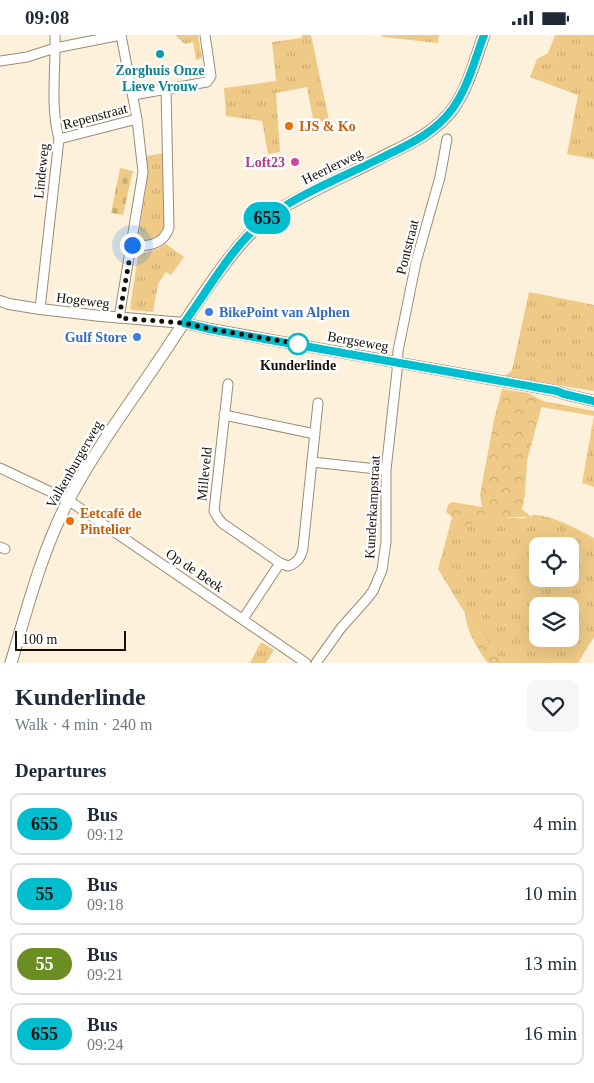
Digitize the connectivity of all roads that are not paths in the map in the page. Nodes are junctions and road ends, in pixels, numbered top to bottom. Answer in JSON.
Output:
{"nodes":[{"id":1,"x":55,"y":35,"type":"edge"},
{"id":2,"x":122,"y":35,"type":"edge"},
{"id":3,"x":206,"y":35,"type":"edge"},
{"id":4,"x":484,"y":35,"type":"edge"},
{"id":5,"x":55,"y":47,"type":"junction"},
{"id":6,"x":0,"y":61,"type":"edge"},
{"id":7,"x":166,"y":89,"type":"junction"},
{"id":8,"x":133,"y":95,"type":"junction"},
{"id":9,"x":137,"y":119,"type":"junction"},
{"id":10,"x":59,"y":139,"type":"junction"},
{"id":11,"x":447,"y":139,"type":"dead end"},
{"id":12,"x":132,"y":245,"type":"junction"},
{"id":13,"x":3,"y":304,"type":"edge"},
{"id":14,"x":40,"y":309,"type":"junction"},
{"id":15,"x":119,"y":318,"type":"junction"},
{"id":16,"x":184,"y":323,"type":"junction"},
{"id":17,"x":398,"y":361,"type":"junction"},
{"id":18,"x":228,"y":384,"type":"dead end"},
{"id":19,"x":594,"y":400,"type":"edge"},
{"id":20,"x":318,"y":403,"type":"dead end"},
{"id":21,"x":224,"y":415,"type":"junction"},
{"id":22,"x":315,"y":434,"type":"junction"},
{"id":23,"x":312,"y":462,"type":"junction"},
{"id":24,"x":0,"y":468,"type":"edge"},
{"id":25,"x":386,"y":470,"type":"junction"},
{"id":26,"x":68,"y":500,"type":"junction"},
{"id":27,"x":280,"y":563,"type":"junction"},
{"id":28,"x":242,"y":619,"type":"junction"},
{"id":29,"x":11,"y":663,"type":"edge"},
{"id":30,"x":306,"y":663,"type":"edge"},
{"id":31,"x":316,"y":663,"type":"edge"}],
"edges":[{"from":1,"to":5,"type":"street","name":"Lindeweg"},
{"from":2,"to":5,"type":"street"},
{"from":2,"to":8,"type":"street"},
{"from":3,"to":7,"type":"street"},
{"from":4,"to":16,"type":"main road","name":"Heerlerweg"},
{"from":5,"to":6,"type":"street"},
{"from":5,"to":10,"type":"street","name":"Lindeweg"},
{"from":7,"to":8,"type":"street"},
{"from":7,"to":12,"type":"street"},
{"from":8,"to":9,"type":"street"},
{"from":9,"to":10,"type":"street","name":"Repenstraat"},
{"from":9,"to":12,"type":"street"},
{"from":10,"to":14,"type":"street","name":"Lindeweg"},
{"from":11,"to":17,"type":"street","name":"Pontstraat"},
{"from":12,"to":15,"type":"street"},
{"from":13,"to":14,"type":"street","name":"Hogeweg"},
{"from":14,"to":15,"type":"street","name":"Hogeweg"},
{"from":15,"to":16,"type":"street","name":"Hogeweg"},
{"from":16,"to":17,"type":"street","name":"Bergseweg"},
{"from":16,"to":26,"type":"main road","name":"Valkenburgerweg"},
{"from":17,"to":19,"type":"street","name":"Bergseweg"},
{"from":17,"to":25,"type":"street","name":"Kunderkampstraat"},
{"from":18,"to":21,"type":"street","name":"Milleveld"},
{"from":20,"to":22,"type":"street"},
{"from":21,"to":22,"type":"street"},
{"from":21,"to":27,"type":"street","name":"Milleveld"},
{"from":22,"to":23,"type":"street"},
{"from":23,"to":25,"type":"street"},
{"from":23,"to":27,"type":"street"},
{"from":24,"to":26,"type":"street","name":"Op de Beek"},
{"from":25,"to":31,"type":"street","name":"Kunderkampstraat"},
{"from":26,"to":28,"type":"street","name":"Op de Beek"},
{"from":26,"to":29,"type":"main road","name":"Valkenburgerweg"},
{"from":27,"to":28,"type":"street"},
{"from":28,"to":30,"type":"street","name":"Op de Beek"}]}
